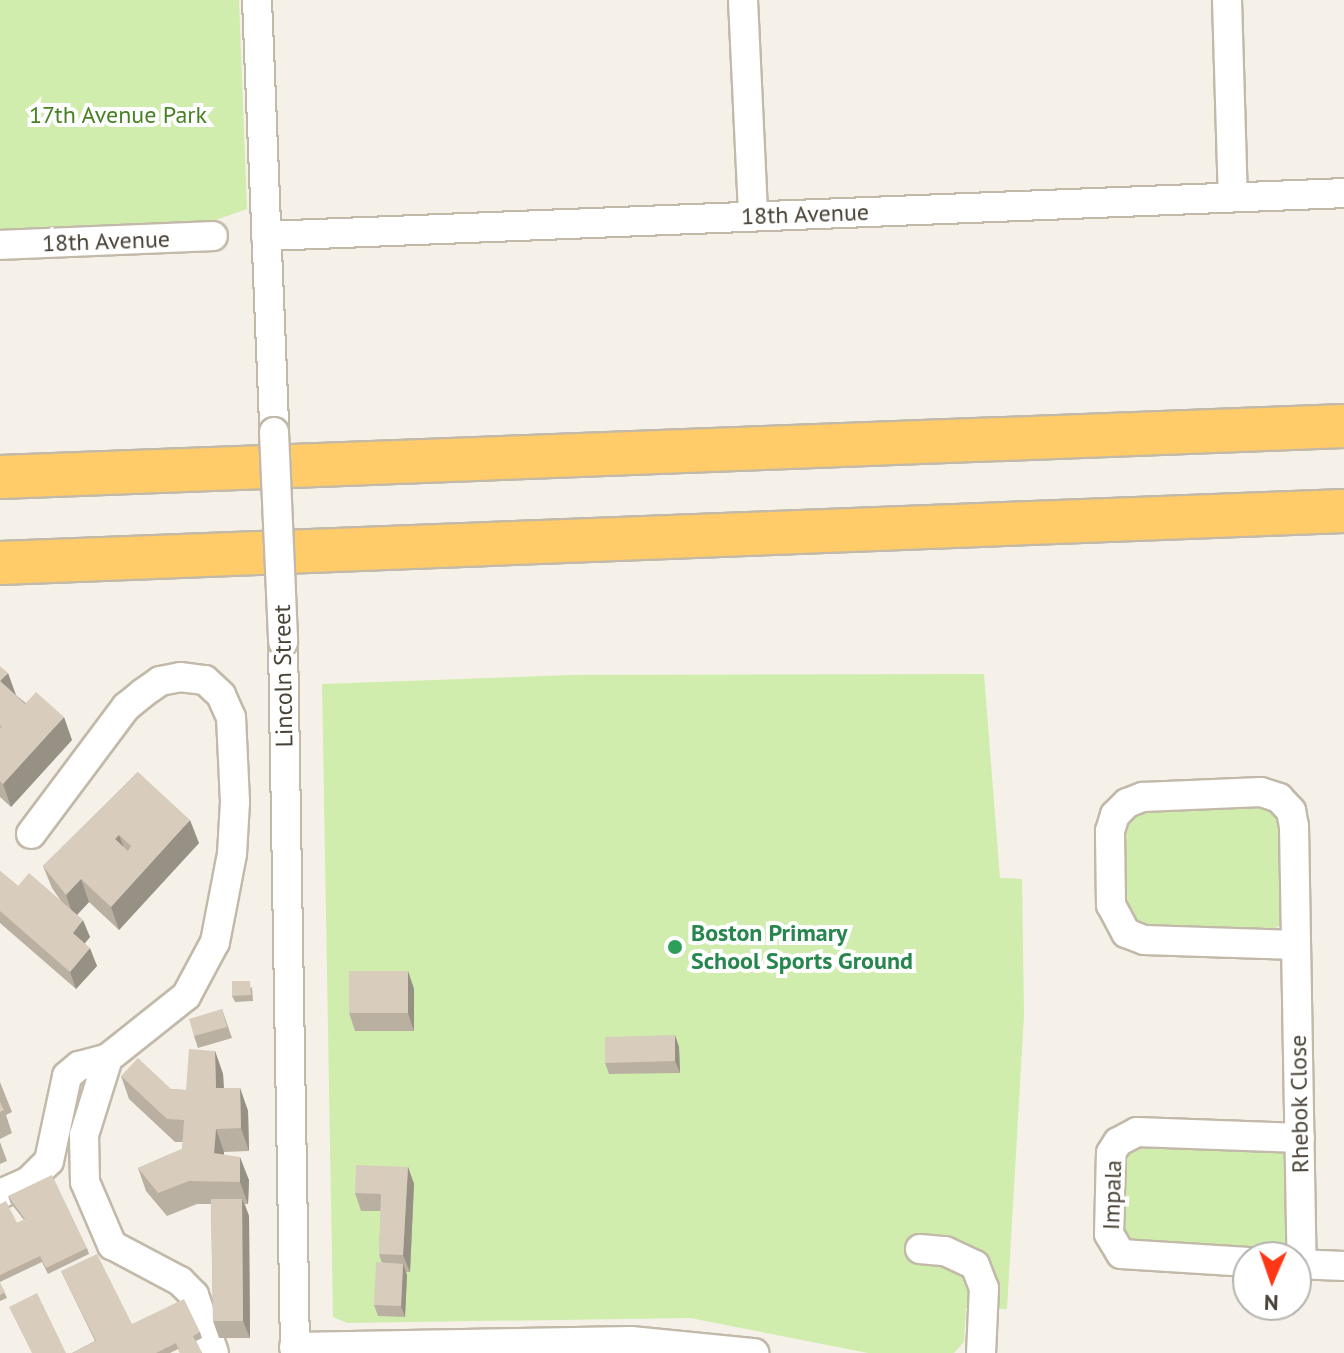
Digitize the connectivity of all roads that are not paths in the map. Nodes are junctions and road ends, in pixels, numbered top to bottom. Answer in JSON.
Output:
{"nodes":[{"id":1,"x":257,"y":0,"type":"edge"},
{"id":2,"x":743,"y":0,"type":"edge"},
{"id":3,"x":1227,"y":0,"type":"edge"},
{"id":4,"x":1344,"y":193,"type":"edge"},
{"id":5,"x":1233,"y":197,"type":"junction"},
{"id":6,"x":753,"y":215,"type":"junction"},
{"id":7,"x":213,"y":236,"type":"dead end"},
{"id":8,"x":266,"y":236,"type":"junction"},
{"id":9,"x":0,"y":245,"type":"edge"},
{"id":10,"x":1344,"y":411,"type":"edge"},
{"id":11,"x":1344,"y":426,"type":"edge"},
{"id":12,"x":1208,"y":432,"type":"junction"},
{"id":13,"x":0,"y":477,"type":"edge"},
{"id":14,"x":1342,"y":511,"type":"edge"},
{"id":15,"x":0,"y":563,"type":"edge"},
{"id":16,"x":31,"y":834,"type":"dead end"},
{"id":17,"x":1296,"y":945,"type":"junction"},
{"id":18,"x":108,"y":1058,"type":"junction"},
{"id":19,"x":1300,"y":1138,"type":"junction"},
{"id":20,"x":0,"y":1194,"type":"edge"},
{"id":21,"x":1299,"y":1241,"type":"edge"},
{"id":22,"x":920,"y":1249,"type":"dead end"},
{"id":23,"x":1232,"y":1261,"type":"edge"},
{"id":24,"x":1312,"y":1265,"type":"edge"},
{"id":25,"x":1344,"y":1266,"type":"edge"},
{"id":26,"x":295,"y":1350,"type":"edge"},
{"id":27,"x":214,"y":1353,"type":"edge"},
{"id":28,"x":754,"y":1353,"type":"edge"},
{"id":29,"x":981,"y":1353,"type":"edge"}],
"edges":[{"from":1,"to":8,"type":"street","name":"Lincoln Street"},
{"from":2,"to":6,"type":"street"},
{"from":3,"to":5,"type":"street"},
{"from":4,"to":5,"type":"street","name":"18th Avenue"},
{"from":5,"to":6,"type":"street","name":"18th Avenue"},
{"from":6,"to":8,"type":"street","name":"18th Avenue"},
{"from":7,"to":9,"type":"street","name":"18th Avenue"},
{"from":8,"to":26,"type":"street","name":"Lincoln Street","bridge":true},
{"from":10,"to":12,"type":"highway"},
{"from":11,"to":12,"type":"highway"},
{"from":12,"to":13,"type":"highway"},
{"from":14,"to":15,"type":"highway"},
{"from":16,"to":18,"type":"street"},
{"from":17,"to":17,"type":"street","name":"Rhebok Close"},
{"from":17,"to":19,"type":"street","name":"Rhebok Close"},
{"from":18,"to":20,"type":"street"},
{"from":18,"to":27,"type":"street"},
{"from":19,"to":21,"type":"street","name":"Rhebok Close"},
{"from":19,"to":23,"type":"street","name":"Impala"},
{"from":22,"to":29,"type":"street"},
{"from":24,"to":25,"type":"street"},
{"from":26,"to":28,"type":"street"}]}
